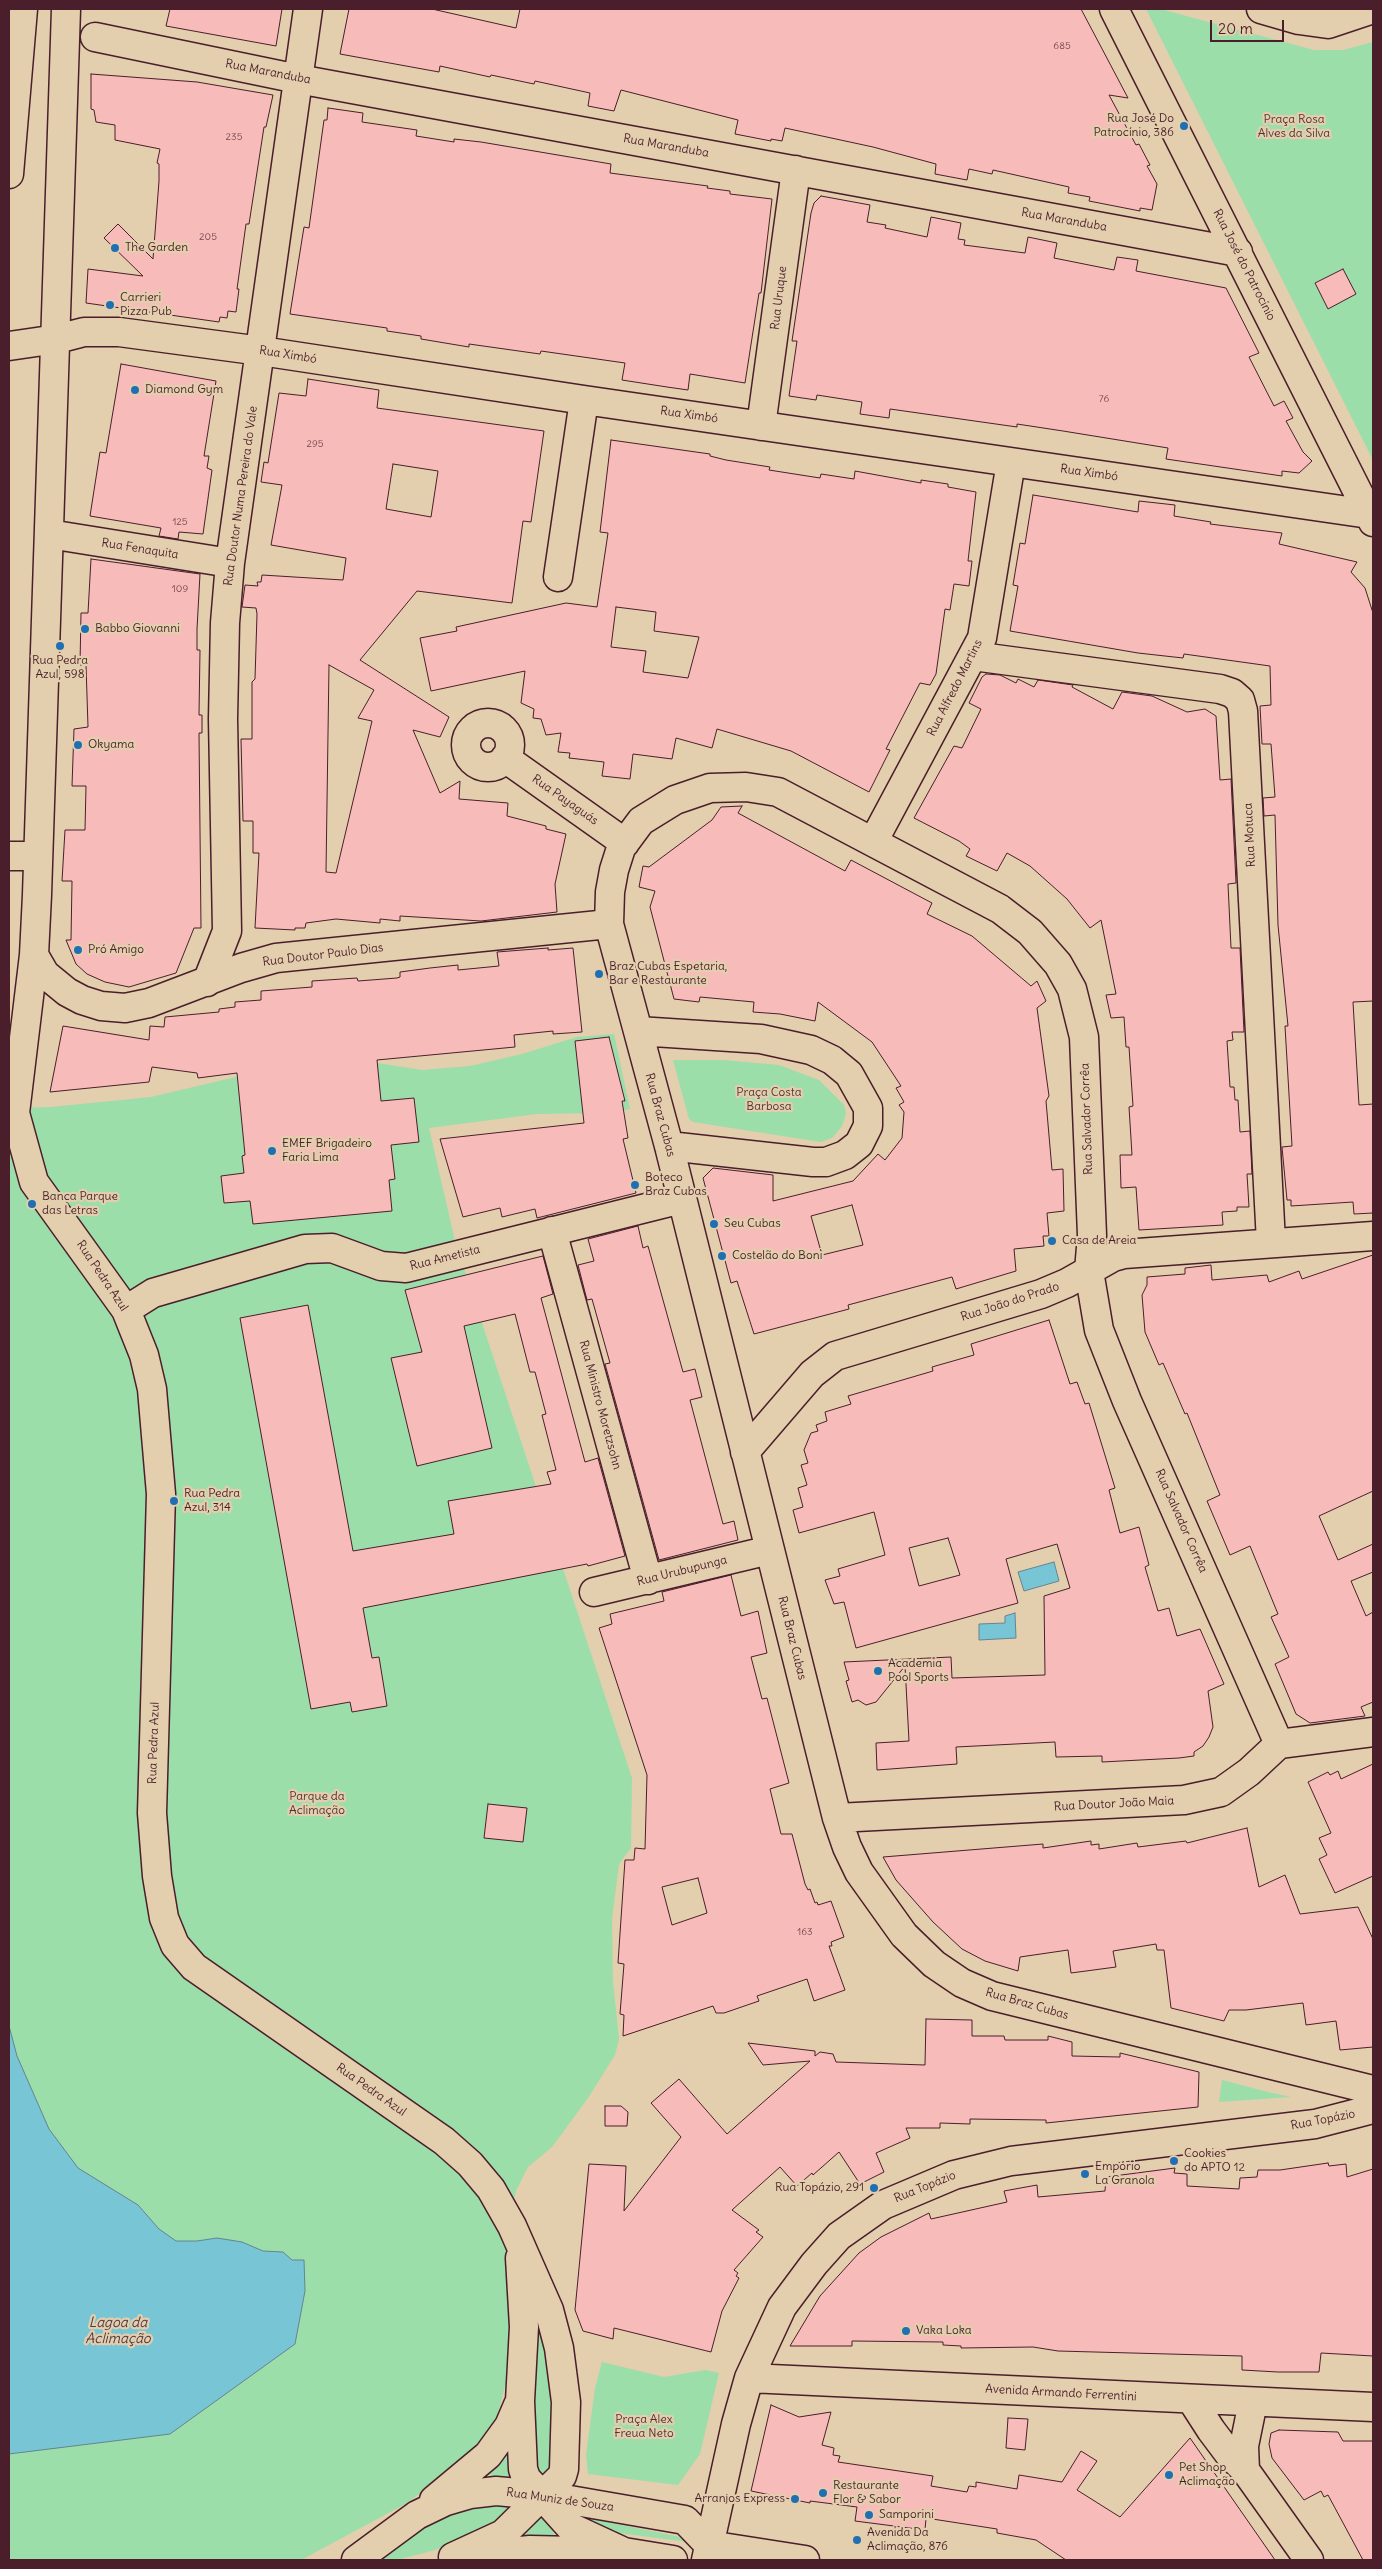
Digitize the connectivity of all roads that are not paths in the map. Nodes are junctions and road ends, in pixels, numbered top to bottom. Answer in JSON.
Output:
{"nodes":[{"id":1,"x":23,"y":9,"type":"edge"},
{"id":2,"x":66,"y":9,"type":"edge"},
{"id":3,"x":308,"y":9,"type":"edge"},
{"id":4,"x":1114,"y":9,"type":"edge"},
{"id":5,"x":1261,"y":9,"type":"edge"},
{"id":6,"x":1373,"y":9,"type":"edge"},
{"id":7,"x":95,"y":37,"type":"dead end"},
{"id":8,"x":298,"y":79,"type":"junction"},
{"id":9,"x":796,"y":170,"type":"junction"},
{"id":10,"x":9,"y":174,"type":"edge"},
{"id":11,"x":1238,"y":252,"type":"junction"},
{"id":12,"x":57,"y":339,"type":"junction"},
{"id":13,"x":9,"y":346,"type":"edge"},
{"id":14,"x":261,"y":351,"type":"junction"},
{"id":15,"x":584,"y":400,"type":"junction"},
{"id":16,"x":761,"y":426,"type":"junction"},
{"id":17,"x":1011,"y":462,"type":"junction"},
{"id":18,"x":1371,"y":518,"type":"edge"},
{"id":19,"x":50,"y":534,"type":"junction"},
{"id":20,"x":230,"y":563,"type":"junction"},
{"id":21,"x":558,"y":577,"type":"dead end"},
{"id":22,"x":973,"y":656,"type":"junction"},
{"id":23,"x":505,"y":758,"type":"dead end"},
{"id":24,"x":625,"y":842,"type":"junction"},
{"id":25,"x":873,"y":842,"type":"junction"},
{"id":26,"x":9,"y":856,"type":"edge"},
{"id":27,"x":37,"y":856,"type":"junction"},
{"id":28,"x":609,"y":924,"type":"junction"},
{"id":29,"x":34,"y":955,"type":"junction"},
{"id":30,"x":207,"y":982,"type":"junction"},
{"id":31,"x":638,"y":1031,"type":"junction"},
{"id":32,"x":12,"y":1106,"type":"edge"},
{"id":33,"x":669,"y":1146,"type":"junction"},
{"id":34,"x":682,"y":1198,"type":"junction"},
{"id":35,"x":552,"y":1231,"type":"junction"},
{"id":36,"x":1373,"y":1236,"type":"edge"},
{"id":37,"x":1271,"y":1242,"type":"junction"},
{"id":38,"x":1090,"y":1271,"type":"junction"},
{"id":39,"x":126,"y":1310,"type":"junction"},
{"id":40,"x":745,"y":1452,"type":"junction"},
{"id":41,"x":770,"y":1550,"type":"junction"},
{"id":42,"x":648,"y":1580,"type":"junction"},
{"id":43,"x":594,"y":1592,"type":"dead end"},
{"id":44,"x":1373,"y":1732,"type":"edge"},
{"id":45,"x":1279,"y":1744,"type":"junction"},
{"id":46,"x":837,"y":1818,"type":"junction"},
{"id":47,"x":1317,"y":2076,"type":"junction"},
{"id":48,"x":1373,"y":2090,"type":"edge"},
{"id":49,"x":1373,"y":2109,"type":"edge"},
{"id":50,"x":1315,"y":2124,"type":"junction"},
{"id":51,"x":518,"y":2243,"type":"junction"},
{"id":52,"x":749,"y":2378,"type":"junction"},
{"id":53,"x":1191,"y":2400,"type":"junction"},
{"id":54,"x":520,"y":2401,"type":"junction"},
{"id":55,"x":1253,"y":2402,"type":"junction"},
{"id":56,"x":1373,"y":2407,"type":"edge"},
{"id":57,"x":1245,"y":2470,"type":"junction"},
{"id":58,"x":540,"y":2495,"type":"junction"},
{"id":59,"x":417,"y":2515,"type":"junction"},
{"id":60,"x":624,"y":2552,"type":"junction"},
{"id":61,"x":707,"y":2552,"type":"edge"},
{"id":62,"x":448,"y":2559,"type":"edge"},
{"id":63,"x":356,"y":2560,"type":"edge"},
{"id":64,"x":673,"y":2560,"type":"edge"},
{"id":65,"x":679,"y":2560,"type":"edge"},
{"id":66,"x":805,"y":2560,"type":"edge"},
{"id":67,"x":1309,"y":2560,"type":"edge"}],
"edges":[{"from":1,"to":10,"type":"street"},
{"from":2,"to":12,"type":"street"},
{"from":3,"to":8,"type":"street","name":"Rua Doutor Numa Pereira do Vale"},
{"from":4,"to":11,"type":"street","name":"Rua José do Patrocínio"},
{"from":5,"to":6,"type":"street"},
{"from":7,"to":8,"type":"street","name":"Rua Maranduba"},
{"from":8,"to":9,"type":"street","name":"Rua Maranduba"},
{"from":8,"to":14,"type":"street","name":"Rua Doutor Numa Pereira do Vale"},
{"from":9,"to":11,"type":"street","name":"Rua Maranduba"},
{"from":9,"to":16,"type":"street","name":"Rua Uruque"},
{"from":11,"to":18,"type":"street","name":"Rua José do Patrocínio"},
{"from":12,"to":13,"type":"street","name":"Rua Ximbó"},
{"from":12,"to":14,"type":"street","name":"Rua Ximbó"},
{"from":12,"to":19,"type":"street"},
{"from":14,"to":15,"type":"street","name":"Rua Ximbó"},
{"from":14,"to":20,"type":"street","name":"Rua Doutor Numa Pereira do Vale"},
{"from":15,"to":16,"type":"street","name":"Rua Ximbó"},
{"from":15,"to":21,"type":"street"},
{"from":16,"to":17,"type":"street","name":"Rua Ximbó"},
{"from":17,"to":18,"type":"street","name":"Rua Ximbó"},
{"from":17,"to":22,"type":"street","name":"Rua Alfredo Martins"},
{"from":19,"to":20,"type":"street","name":"Rua Fenaquita"},
{"from":19,"to":27,"type":"street"},
{"from":20,"to":30,"type":"street","name":"Rua Doutor Numa Pereira do Vale"},
{"from":22,"to":25,"type":"street","name":"Rua Alfredo Martins"},
{"from":22,"to":37,"type":"street","name":"Rua Motuca"},
{"from":23,"to":24,"type":"street","name":"Rua Payaguás"},
{"from":24,"to":25,"type":"street","name":"Rua Salvador Corrêa"},
{"from":24,"to":28,"type":"street","name":"Rua Braz Cubas"},
{"from":25,"to":38,"type":"street","name":"Rua Salvador Corrêa"},
{"from":26,"to":27,"type":"street"},
{"from":27,"to":29,"type":"street"},
{"from":28,"to":30,"type":"street","name":"Rua Doutor Paulo Dias"},
{"from":28,"to":31,"type":"street","name":"Rua Braz Cubas"},
{"from":29,"to":30,"type":"street","name":"Rua Doutor Paulo Dias"},
{"from":29,"to":32,"type":"street"},
{"from":31,"to":33,"type":"street","name":"Rua Braz Cubas"},
{"from":31,"to":33,"type":"street"},
{"from":32,"to":39,"type":"street","name":"Rua Pedra Azul"},
{"from":33,"to":34,"type":"street","name":"Rua Braz Cubas"},
{"from":34,"to":35,"type":"street","name":"Rua Ametista"},
{"from":34,"to":40,"type":"street","name":"Rua Braz Cubas"},
{"from":35,"to":39,"type":"street","name":"Rua Ametista"},
{"from":35,"to":42,"type":"street","name":"Rua Ministro Moretzsohn"},
{"from":36,"to":37,"type":"street","name":"Rua João do Prado"},
{"from":37,"to":38,"type":"street","name":"Rua João do Prado"},
{"from":38,"to":40,"type":"street","name":"Rua João do Prado"},
{"from":38,"to":45,"type":"street","name":"Rua Salvador Corrêa"},
{"from":39,"to":51,"type":"street","name":"Rua Pedra Azul"},
{"from":40,"to":41,"type":"street","name":"Rua Braz Cubas"},
{"from":41,"to":42,"type":"street","name":"Rua Urubupunga"},
{"from":41,"to":46,"type":"street","name":"Rua Braz Cubas"},
{"from":42,"to":43,"type":"street","name":"Rua Urubupunga"},
{"from":44,"to":45,"type":"street"},
{"from":45,"to":46,"type":"street","name":"Rua Doutor João Maia"},
{"from":46,"to":47,"type":"street","name":"Rua Braz Cubas"},
{"from":47,"to":48,"type":"street","name":"Rua Braz Cubas"},
{"from":47,"to":50,"type":"street"},
{"from":49,"to":50,"type":"street","name":"Rua Topázio"},
{"from":50,"to":52,"type":"street","name":"Rua Topázio"},
{"from":51,"to":54,"type":"street","name":"Rua Pedra Azul"},
{"from":51,"to":58,"type":"street","name":"Rua Pedra Azul"},
{"from":52,"to":53,"type":"street","name":"Avenida Armando Ferrentini"},
{"from":52,"to":61,"type":"street","name":"Rua Topázio"},
{"from":53,"to":55,"type":"street","name":"Avenida Armando Ferrentini"},
{"from":53,"to":57,"type":"street"},
{"from":54,"to":58,"type":"street","name":"Rua Pedra Azul"},
{"from":54,"to":59,"type":"street"},
{"from":55,"to":56,"type":"street","name":"Avenida Armando Ferrentini"},
{"from":55,"to":57,"type":"street"},
{"from":57,"to":67,"type":"street"},
{"from":58,"to":59,"type":"street","name":"Rua Muniz de Souza"},
{"from":58,"to":60,"type":"street"},
{"from":58,"to":61,"type":"street","name":"Rua Muniz de Souza"},
{"from":58,"to":62,"type":"street"},
{"from":59,"to":63,"type":"street","name":"Rua Muniz de Souza"},
{"from":60,"to":62,"type":"street"},
{"from":60,"to":64,"type":"street"},
{"from":61,"to":65,"type":"street"},
{"from":61,"to":66,"type":"street"}]}
